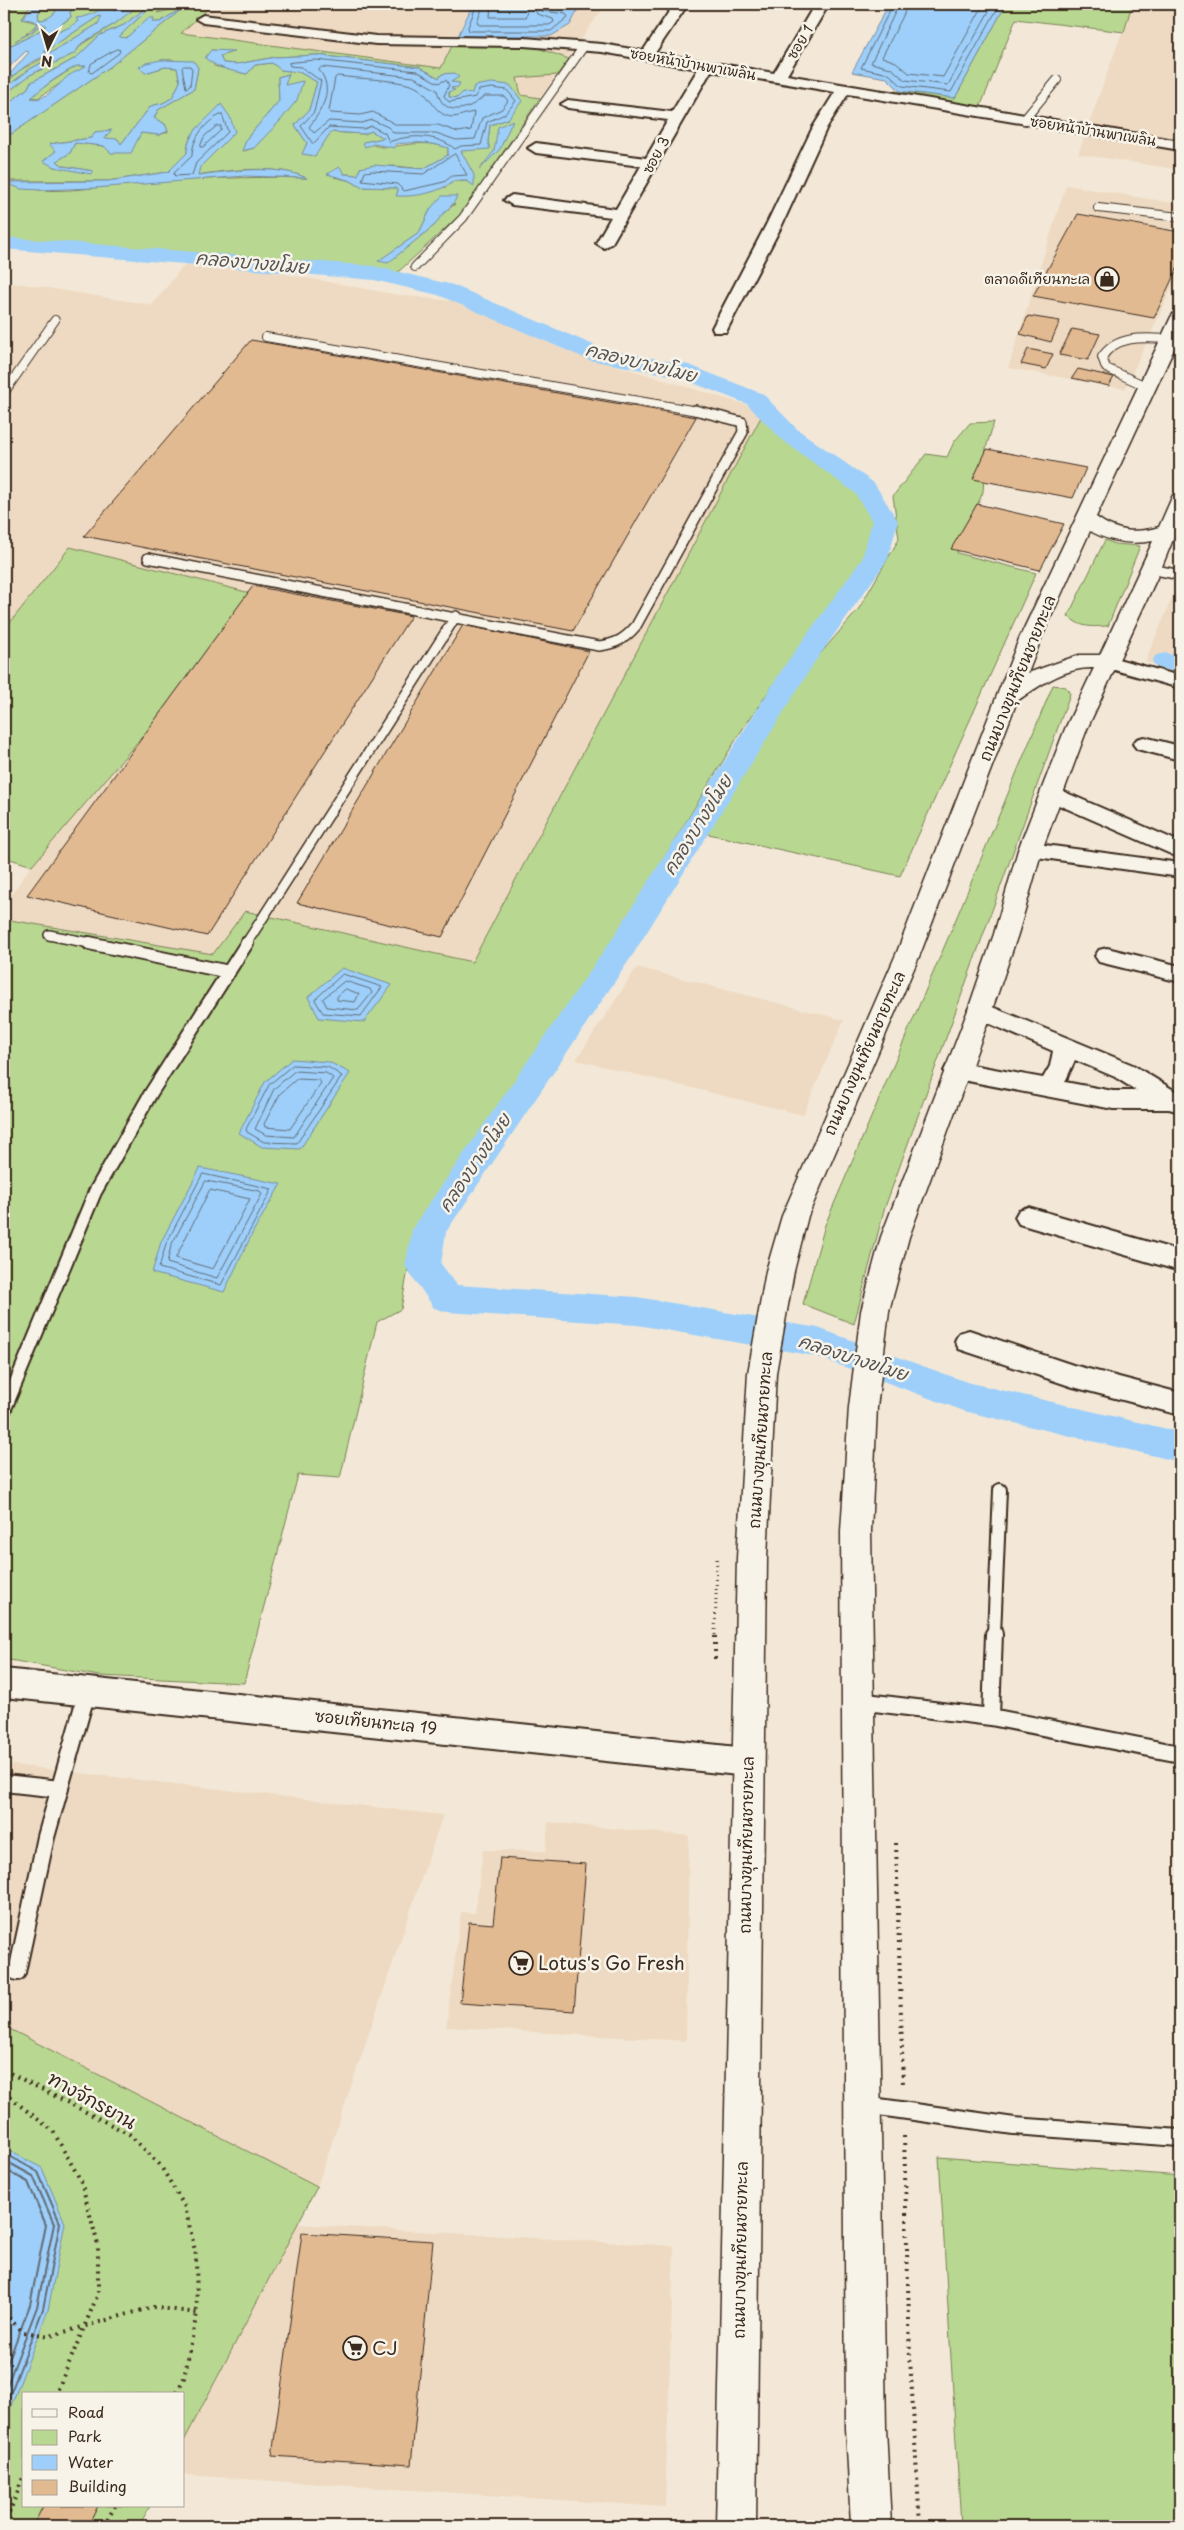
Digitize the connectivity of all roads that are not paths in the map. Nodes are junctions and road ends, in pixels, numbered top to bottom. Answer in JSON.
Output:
{"nodes":[{"id":1,"x":681,"y":4,"type":"edge"},
{"id":2,"x":822,"y":4,"type":"edge"},
{"id":3,"x":202,"y":19,"type":"dead end"},
{"id":4,"x":584,"y":46,"type":"junction"},
{"id":5,"x":646,"y":56,"type":"junction"},
{"id":6,"x":706,"y":67,"type":"junction"},
{"id":7,"x":777,"y":79,"type":"junction"},
{"id":8,"x":1057,"y":80,"type":"dead end"},
{"id":9,"x":843,"y":90,"type":"junction"},
{"id":10,"x":568,"y":104,"type":"dead end"},
{"id":11,"x":676,"y":117,"type":"junction"},
{"id":12,"x":1024,"y":120,"type":"junction"},
{"id":13,"x":1180,"y":146,"type":"edge"},
{"id":14,"x":536,"y":148,"type":"dead end"},
{"id":15,"x":652,"y":163,"type":"junction"},
{"id":16,"x":512,"y":200,"type":"dead end"},
{"id":17,"x":1098,"y":208,"type":"dead end"},
{"id":18,"x":621,"y":214,"type":"junction"},
{"id":19,"x":1180,"y":218,"type":"edge"},
{"id":20,"x":604,"y":243,"type":"dead end"},
{"id":21,"x":415,"y":268,"type":"dead end"},
{"id":22,"x":1180,"y":317,"type":"edge"},
{"id":23,"x":54,"y":320,"type":"dead end"},
{"id":24,"x":720,"y":328,"type":"dead end"},
{"id":25,"x":266,"y":337,"type":"dead end"},
{"id":26,"x":1170,"y":339,"type":"junction"},
{"id":27,"x":1148,"y":386,"type":"junction"},
{"id":28,"x":4,"y":393,"type":"edge"},
{"id":29,"x":1180,"y":499,"type":"edge"},
{"id":30,"x":1086,"y":519,"type":"junction"},
{"id":31,"x":1166,"y":531,"type":"junction"},
{"id":32,"x":148,"y":558,"type":"dead end"},
{"id":33,"x":1151,"y":569,"type":"junction"},
{"id":34,"x":1180,"y":575,"type":"edge"},
{"id":35,"x":456,"y":616,"type":"junction"},
{"id":36,"x":1107,"y":662,"type":"junction"},
{"id":37,"x":1180,"y":682,"type":"edge"},
{"id":38,"x":1007,"y":698,"type":"junction"},
{"id":39,"x":1144,"y":744,"type":"dead end"},
{"id":40,"x":1180,"y":753,"type":"edge"},
{"id":41,"x":1053,"y":794,"type":"junction"},
{"id":42,"x":1129,"y":829,"type":"junction"},
{"id":43,"x":1030,"y":850,"type":"junction"},
{"id":44,"x":1180,"y":851,"type":"edge"},
{"id":45,"x":1115,"y":862,"type":"junction"},
{"id":46,"x":1180,"y":870,"type":"edge"},
{"id":47,"x":49,"y":935,"type":"dead end"},
{"id":48,"x":1107,"y":956,"type":"dead end"},
{"id":49,"x":229,"y":972,"type":"junction"},
{"id":50,"x":1180,"y":974,"type":"edge"},
{"id":51,"x":980,"y":1010,"type":"junction"},
{"id":52,"x":1066,"y":1046,"type":"junction"},
{"id":53,"x":956,"y":1071,"type":"junction"},
{"id":54,"x":1050,"y":1088,"type":"junction"},
{"id":55,"x":1174,"y":1101,"type":"edge"},
{"id":56,"x":1028,"y":1217,"type":"dead end"},
{"id":57,"x":1180,"y":1262,"type":"edge"},
{"id":58,"x":969,"y":1341,"type":"dead end"},
{"id":59,"x":1180,"y":1404,"type":"edge"},
{"id":60,"x":4,"y":1411,"type":"edge"},
{"id":61,"x":1000,"y":1490,"type":"dead end"},
{"id":62,"x":4,"y":1683,"type":"edge"},
{"id":63,"x":87,"y":1692,"type":"junction"},
{"id":64,"x":858,"y":1701,"type":"junction"},
{"id":65,"x":991,"y":1717,"type":"junction"},
{"id":66,"x":1180,"y":1754,"type":"edge"},
{"id":67,"x":747,"y":1762,"type":"junction"},
{"id":68,"x":4,"y":1783,"type":"edge"},
{"id":69,"x":60,"y":1789,"type":"junction"},
{"id":70,"x":17,"y":1972,"type":"dead end"},
{"id":71,"x":863,"y":2105,"type":"junction"},
{"id":72,"x":1180,"y":2138,"type":"edge"},
{"id":73,"x":736,"y":2526,"type":"edge"},
{"id":74,"x":871,"y":2526,"type":"edge"}],
"edges":[{"from":1,"to":5,"type":"street"},
{"from":2,"to":7,"type":"street","name":"ซอย 1"},
{"from":3,"to":4,"type":"street","name":"ซอยหน้าบ้านพาเพลิน"},
{"from":4,"to":5,"type":"street","name":"ซอยหน้าบ้านพาเพลิน"},
{"from":4,"to":21,"type":"lane"},
{"from":5,"to":6,"type":"street","name":"ซอยหน้าบ้านพาเพลิน"},
{"from":6,"to":7,"type":"street","name":"ซอยหน้าบ้านพาเพลิน"},
{"from":6,"to":11,"type":"street","name":"ซอย 3"},
{"from":7,"to":9,"type":"street","name":"ซอยหน้าบ้านพาเพลิน"},
{"from":8,"to":12,"type":"lane"},
{"from":9,"to":12,"type":"street","name":"ซอยหน้าบ้านพาเพลิน"},
{"from":9,"to":24,"type":"street"},
{"from":10,"to":11,"type":"street"},
{"from":11,"to":15,"type":"street","name":"ซอย 3"},
{"from":12,"to":13,"type":"street","name":"ซอยหน้าบ้านพาเพลิน"},
{"from":14,"to":15,"type":"street"},
{"from":15,"to":18,"type":"street","name":"ซอย 3"},
{"from":16,"to":18,"type":"street"},
{"from":17,"to":19,"type":"lane"},
{"from":18,"to":20,"type":"street","name":"ซอย 3"},
{"from":22,"to":26,"type":"main road","name":"ถนนบางขุนเทียนชายทะเล"},
{"from":23,"to":28,"type":"lane"},
{"from":25,"to":35,"type":"lane"},
{"from":26,"to":27,"type":"main road","name":"ถนนบางขุนเทียนชายทะเล"},
{"from":26,"to":27,"type":"lane"},
{"from":27,"to":30,"type":"main road","name":"ถนนบางขุนเทียนชายทะเล"},
{"from":29,"to":31,"type":"main road"},
{"from":30,"to":31,"type":"main road"},
{"from":30,"to":38,"type":"main road","name":"ถนนบางขุนเทียนชายทะเล"},
{"from":31,"to":33,"type":"main road"},
{"from":32,"to":35,"type":"lane"},
{"from":33,"to":34,"type":"lane"},
{"from":33,"to":36,"type":"main road"},
{"from":35,"to":49,"type":"lane"},
{"from":36,"to":37,"type":"street"},
{"from":36,"to":38,"type":"main road"},
{"from":36,"to":41,"type":"main road"},
{"from":38,"to":67,"type":"main road","name":"ถนนบางขุนเทียนชายทะเล"},
{"from":39,"to":40,"type":"street"},
{"from":41,"to":42,"type":"street"},
{"from":41,"to":43,"type":"main road"},
{"from":42,"to":44,"type":"street"},
{"from":42,"to":45,"type":"street"},
{"from":43,"to":45,"type":"street"},
{"from":43,"to":51,"type":"main road"},
{"from":45,"to":46,"type":"street"},
{"from":47,"to":49,"type":"lane"},
{"from":48,"to":50,"type":"street"},
{"from":49,"to":60,"type":"lane"},
{"from":51,"to":52,"type":"street"},
{"from":51,"to":53,"type":"main road"},
{"from":52,"to":54,"type":"street"},
{"from":52,"to":55,"type":"street"},
{"from":53,"to":54,"type":"street"},
{"from":53,"to":64,"type":"main road"},
{"from":54,"to":55,"type":"street"},
{"from":56,"to":57,"type":"street"},
{"from":58,"to":59,"type":"street"},
{"from":61,"to":65,"type":"lane"},
{"from":62,"to":63,"type":"street","name":"ซอยเทียนทะเล 19"},
{"from":63,"to":67,"type":"street","name":"ซอยเทียนทะเล 19"},
{"from":63,"to":69,"type":"lane"},
{"from":64,"to":65,"type":"lane"},
{"from":64,"to":71,"type":"main road"},
{"from":65,"to":66,"type":"lane"},
{"from":67,"to":73,"type":"main road","name":"ถนนบางขุนเทียนชายทะเล"},
{"from":68,"to":69,"type":"lane"},
{"from":69,"to":70,"type":"lane"},
{"from":71,"to":72,"type":"lane"},
{"from":71,"to":74,"type":"main road"}]}
